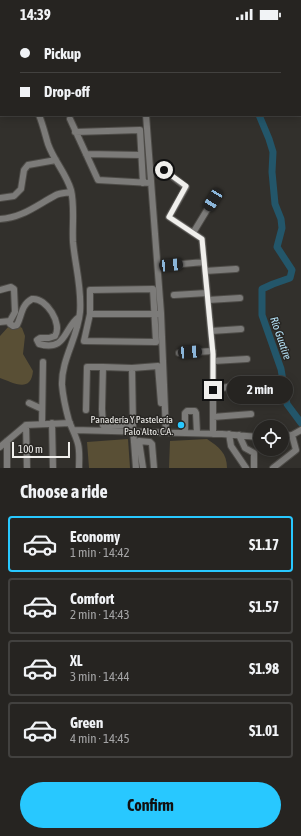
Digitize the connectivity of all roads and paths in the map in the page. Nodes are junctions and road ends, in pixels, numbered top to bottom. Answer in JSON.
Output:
{"nodes":[{"id":1,"x":39,"y":116,"type":"edge"},
{"id":2,"x":146,"y":116,"type":"edge"},
{"id":3,"x":70,"y":119,"type":"dead end"},
{"id":4,"x":75,"y":132,"type":"junction"},
{"id":5,"x":86,"y":154,"type":"junction"},
{"id":6,"x":141,"y":155,"type":"junction"},
{"id":7,"x":56,"y":160,"type":"junction"},
{"id":8,"x":164,"y":170,"type":"dead end"},
{"id":9,"x":143,"y":183,"type":"junction"},
{"id":10,"x":151,"y":184,"type":"junction"},
{"id":11,"x":71,"y":192,"type":"junction"},
{"id":12,"x":0,"y":198,"type":"edge"},
{"id":13,"x":213,"y":200,"type":"dead end"},
{"id":14,"x":0,"y":219,"type":"edge"},
{"id":15,"x":193,"y":233,"type":"junction"},
{"id":16,"x":204,"y":262,"type":"junction"},
{"id":17,"x":171,"y":265,"type":"dead end"},
{"id":18,"x":236,"y":269,"type":"dead end"},
{"id":19,"x":205,"y":271,"type":"junction"},
{"id":20,"x":0,"y":290,"type":"edge"},
{"id":21,"x":207,"y":293,"type":"junction"},
{"id":22,"x":174,"y":295,"type":"dead end"},
{"id":23,"x":240,"y":298,"type":"dead end"},
{"id":24,"x":208,"y":300,"type":"junction"},
{"id":25,"x":161,"y":313,"type":"junction"},
{"id":26,"x":90,"y":314,"type":"junction"},
{"id":27,"x":154,"y":314,"type":"junction"},
{"id":28,"x":79,"y":317,"type":"junction"},
{"id":29,"x":10,"y":321,"type":"junction"},
{"id":30,"x":0,"y":322,"type":"edge"},
{"id":31,"x":241,"y":329,"type":"dead end"},
{"id":32,"x":211,"y":331,"type":"junction"},
{"id":33,"x":213,"y":351,"type":"junction"},
{"id":34,"x":179,"y":353,"type":"dead end"},
{"id":35,"x":247,"y":359,"type":"dead end"},
{"id":36,"x":213,"y":361,"type":"junction"},
{"id":37,"x":43,"y":362,"type":"dead end"},
{"id":38,"x":103,"y":367,"type":"junction"},
{"id":39,"x":132,"y":368,"type":"junction"},
{"id":40,"x":242,"y":384,"type":"dead end"},
{"id":41,"x":213,"y":390,"type":"junction"},
{"id":42,"x":29,"y":403,"type":"dead end"},
{"id":43,"x":42,"y":409,"type":"junction"},
{"id":44,"x":86,"y":410,"type":"dead end"},
{"id":45,"x":251,"y":414,"type":"dead end"},
{"id":46,"x":213,"y":417,"type":"junction"},
{"id":47,"x":52,"y":423,"type":"junction"},
{"id":48,"x":70,"y":423,"type":"junction"},
{"id":49,"x":42,"y":424,"type":"junction"},
{"id":50,"x":26,"y":425,"type":"junction"},
{"id":51,"x":163,"y":425,"type":"dead end"},
{"id":52,"x":133,"y":429,"type":"junction"},
{"id":53,"x":74,"y":430,"type":"junction"},
{"id":54,"x":300,"y":431,"type":"edge"},
{"id":55,"x":166,"y":433,"type":"junction"},
{"id":56,"x":185,"y":433,"type":"junction"},
{"id":57,"x":197,"y":433,"type":"junction"},
{"id":58,"x":213,"y":434,"type":"junction"},
{"id":59,"x":229,"y":434,"type":"junction"},
{"id":60,"x":239,"y":435,"type":"junction"},
{"id":61,"x":292,"y":435,"type":"junction"},
{"id":62,"x":253,"y":436,"type":"edge"},
{"id":63,"x":289,"y":436,"type":"edge"},
{"id":64,"x":7,"y":441,"type":"junction"},
{"id":65,"x":137,"y":441,"type":"junction"},
{"id":66,"x":0,"y":447,"type":"edge"},
{"id":67,"x":7,"y":468,"type":"edge"},
{"id":68,"x":28,"y":468,"type":"edge"},
{"id":69,"x":53,"y":468,"type":"edge"},
{"id":70,"x":79,"y":468,"type":"edge"},
{"id":71,"x":136,"y":468,"type":"edge"},
{"id":72,"x":142,"y":468,"type":"edge"},
{"id":73,"x":154,"y":468,"type":"edge"},
{"id":74,"x":246,"y":468,"type":"edge"},
{"id":75,"x":254,"y":468,"type":"edge"},
{"id":76,"x":273,"y":468,"type":"edge"}],
"edges":[{"from":1,"to":7,"type":"street"},
{"from":2,"to":10,"type":"street"},
{"from":3,"to":4,"type":"street"},
{"from":4,"to":5,"type":"street"},
{"from":4,"to":6,"type":"street"},
{"from":5,"to":6,"type":"street"},
{"from":5,"to":9,"type":"street"},
{"from":6,"to":9,"type":"street"},
{"from":7,"to":11,"type":"street"},
{"from":7,"to":12,"type":"street"},
{"from":8,"to":15,"type":"street"},
{"from":9,"to":10,"type":"street"},
{"from":10,"to":25,"type":"street"},
{"from":11,"to":14,"type":"street"},
{"from":11,"to":28,"type":"street"},
{"from":13,"to":15,"type":"street"},
{"from":15,"to":16,"type":"street"},
{"from":16,"to":17,"type":"street"},
{"from":16,"to":19,"type":"street"},
{"from":18,"to":19,"type":"street"},
{"from":19,"to":21,"type":"street"},
{"from":20,"to":29,"type":"street"},
{"from":21,"to":22,"type":"street"},
{"from":21,"to":24,"type":"street"},
{"from":23,"to":24,"type":"street"},
{"from":24,"to":32,"type":"street"},
{"from":25,"to":27,"type":"street"},
{"from":25,"to":55,"type":"street"},
{"from":26,"to":27,"type":"street"},
{"from":26,"to":27,"type":"street"},
{"from":26,"to":27,"type":"street"},
{"from":28,"to":29,"type":"street"},
{"from":28,"to":48,"type":"street"},
{"from":29,"to":30,"type":"street"},
{"from":31,"to":32,"type":"street"},
{"from":32,"to":33,"type":"street"},
{"from":33,"to":34,"type":"street"},
{"from":33,"to":36,"type":"street"},
{"from":35,"to":36,"type":"street"},
{"from":36,"to":41,"type":"street"},
{"from":37,"to":43,"type":"street"},
{"from":38,"to":39,"type":"street"},
{"from":38,"to":44,"type":"street"},
{"from":38,"to":52,"type":"street"},
{"from":39,"to":51,"type":"street"},
{"from":39,"to":52,"type":"street"},
{"from":40,"to":41,"type":"street"},
{"from":41,"to":46,"type":"street"},
{"from":42,"to":43,"type":"street"},
{"from":43,"to":49,"type":"street"},
{"from":45,"to":46,"type":"street"},
{"from":46,"to":58,"type":"street"},
{"from":47,"to":48,"type":"street"},
{"from":47,"to":49,"type":"street"},
{"from":47,"to":69,"type":"street"},
{"from":48,"to":53,"type":"street"},
{"from":49,"to":50,"type":"street"},
{"from":50,"to":64,"type":"street"},
{"from":50,"to":68,"type":"street"},
{"from":52,"to":53,"type":"street"},
{"from":52,"to":55,"type":"street"},
{"from":52,"to":65,"type":"street"},
{"from":53,"to":70,"type":"street"},
{"from":54,"to":61,"type":"street"},
{"from":55,"to":56,"type":"street"},
{"from":56,"to":57,"type":"street"},
{"from":56,"to":57,"type":"street"},
{"from":57,"to":58,"type":"street"},
{"from":58,"to":59,"type":"street"},
{"from":59,"to":60,"type":"street"},
{"from":59,"to":74,"type":"street"},
{"from":60,"to":62,"type":"street"},
{"from":60,"to":75,"type":"street"},
{"from":61,"to":63,"type":"street"},
{"from":61,"to":76,"type":"street"},
{"from":64,"to":66,"type":"street"},
{"from":64,"to":67,"type":"street"},
{"from":65,"to":71,"type":"street"},
{"from":65,"to":72,"type":"street"},
{"from":65,"to":73,"type":"street"}]}
